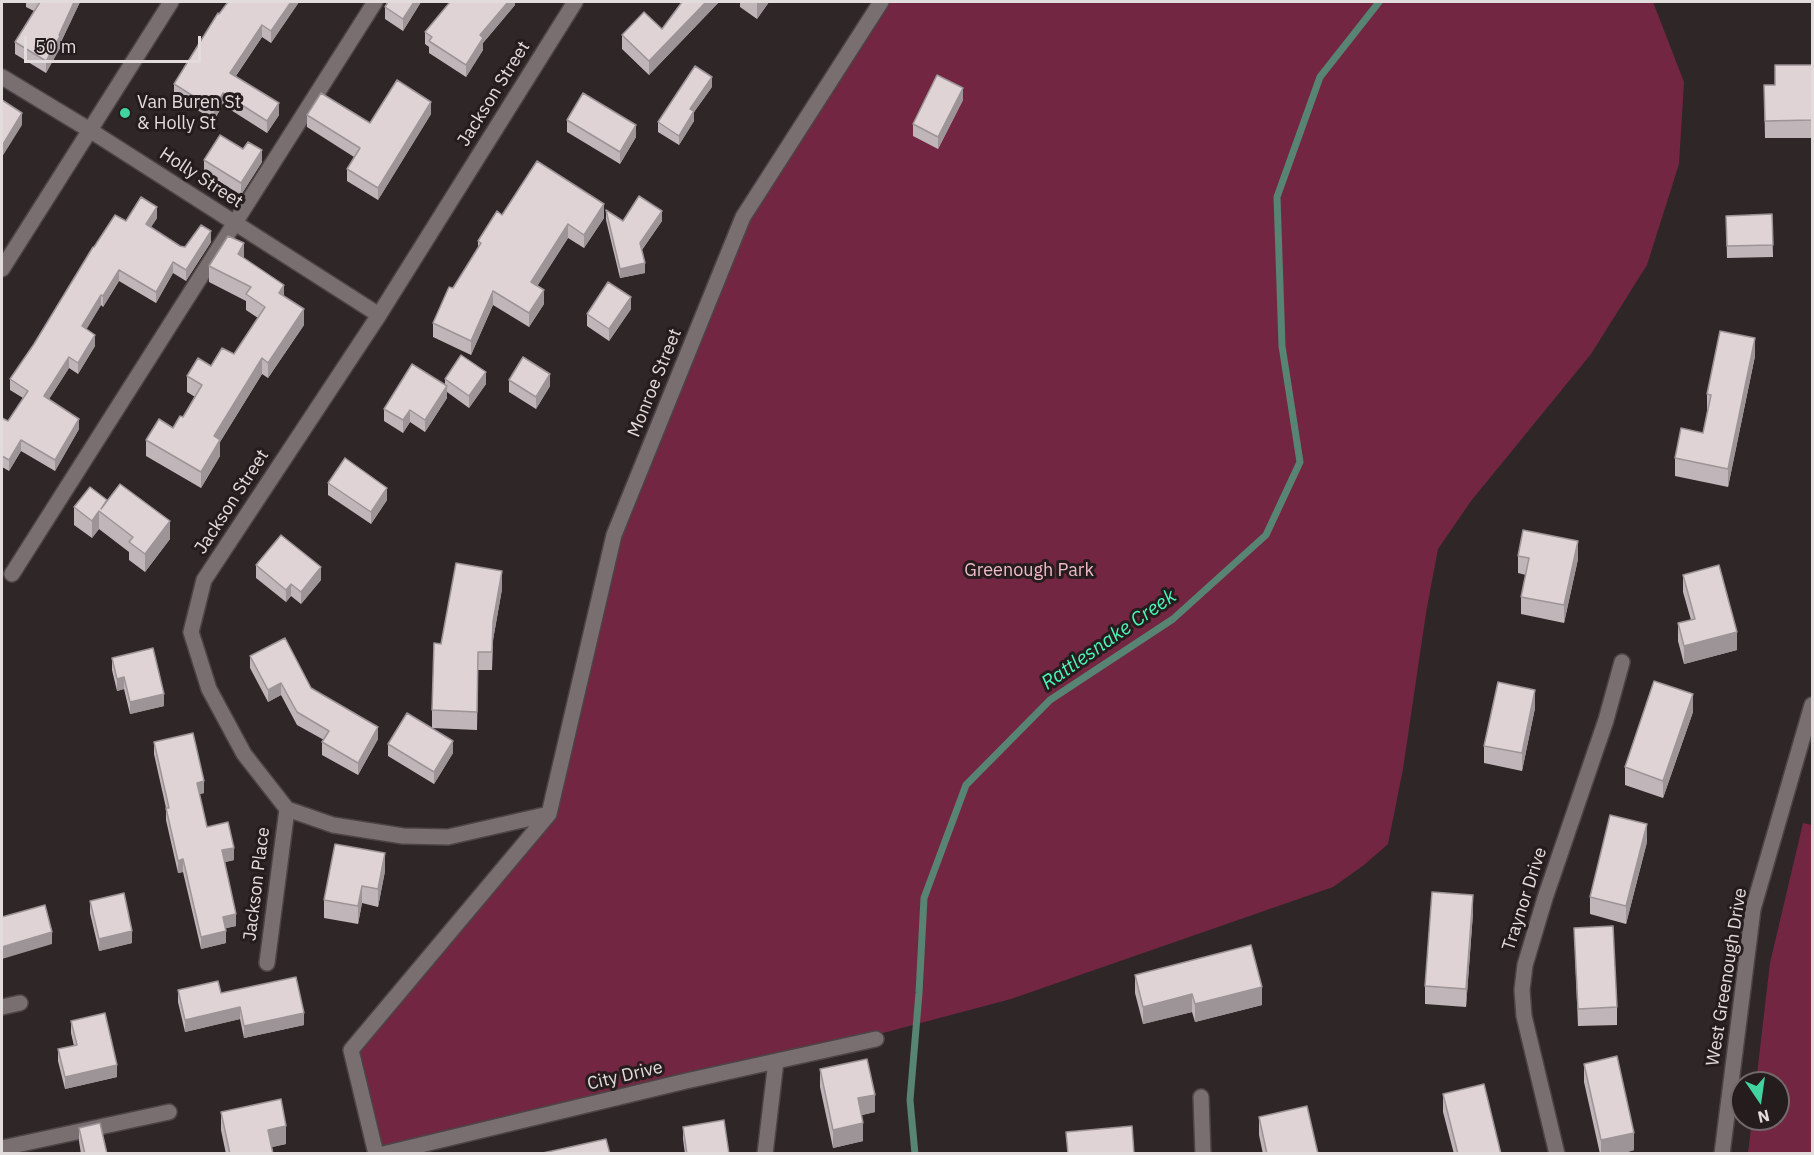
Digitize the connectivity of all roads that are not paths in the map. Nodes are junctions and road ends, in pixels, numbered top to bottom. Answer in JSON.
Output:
{"nodes":[{"id":1,"x":171,"y":2,"type":"edge"},
{"id":2,"x":375,"y":2,"type":"edge"},
{"id":3,"x":575,"y":2,"type":"edge"},
{"id":4,"x":881,"y":2,"type":"edge"},
{"id":5,"x":2,"y":77,"type":"edge"},
{"id":6,"x":88,"y":129,"type":"junction"},
{"id":7,"x":236,"y":223,"type":"junction"},
{"id":8,"x":2,"y":268,"type":"edge"},
{"id":9,"x":379,"y":315,"type":"junction"},
{"id":10,"x":12,"y":574,"type":"dead end"},
{"id":11,"x":1622,"y":662,"type":"dead end"},
{"id":12,"x":1812,"y":705,"type":"edge"},
{"id":13,"x":287,"y":809,"type":"junction"},
{"id":14,"x":549,"y":814,"type":"junction"},
{"id":15,"x":267,"y":963,"type":"dead end"},
{"id":16,"x":20,"y":1003,"type":"dead end"},
{"id":17,"x":2,"y":1007,"type":"edge"},
{"id":18,"x":876,"y":1040,"type":"dead end"},
{"id":19,"x":776,"y":1061,"type":"junction"},
{"id":20,"x":1201,"y":1097,"type":"dead end"},
{"id":21,"x":169,"y":1112,"type":"dead end"},
{"id":22,"x":2,"y":1148,"type":"edge"},
{"id":23,"x":376,"y":1154,"type":"edge"},
{"id":24,"x":383,"y":1154,"type":"edge"},
{"id":25,"x":765,"y":1154,"type":"edge"},
{"id":26,"x":1203,"y":1154,"type":"edge"},
{"id":27,"x":1557,"y":1154,"type":"edge"},
{"id":28,"x":1722,"y":1154,"type":"edge"}],
"edges":[{"from":1,"to":6,"type":"street"},
{"from":2,"to":7,"type":"street"},
{"from":3,"to":9,"type":"street","name":"Jackson Street"},
{"from":4,"to":14,"type":"street","name":"Monroe Street"},
{"from":5,"to":6,"type":"street","name":"Holly Street"},
{"from":6,"to":7,"type":"street","name":"Holly Street"},
{"from":6,"to":8,"type":"street"},
{"from":7,"to":9,"type":"street","name":"Holly Street"},
{"from":7,"to":10,"type":"street"},
{"from":9,"to":13,"type":"street","name":"Jackson Street"},
{"from":11,"to":27,"type":"street","name":"Traynor Drive"},
{"from":12,"to":28,"type":"street","name":"West Greenough Drive"},
{"from":13,"to":14,"type":"street"},
{"from":13,"to":15,"type":"street","name":"Jackson Place"},
{"from":14,"to":23,"type":"street"},
{"from":16,"to":17,"type":"street"},
{"from":18,"to":19,"type":"street","name":"City Drive"},
{"from":19,"to":24,"type":"street","name":"City Drive"},
{"from":19,"to":25,"type":"street"},
{"from":20,"to":26,"type":"street"},
{"from":21,"to":22,"type":"street"}]}
